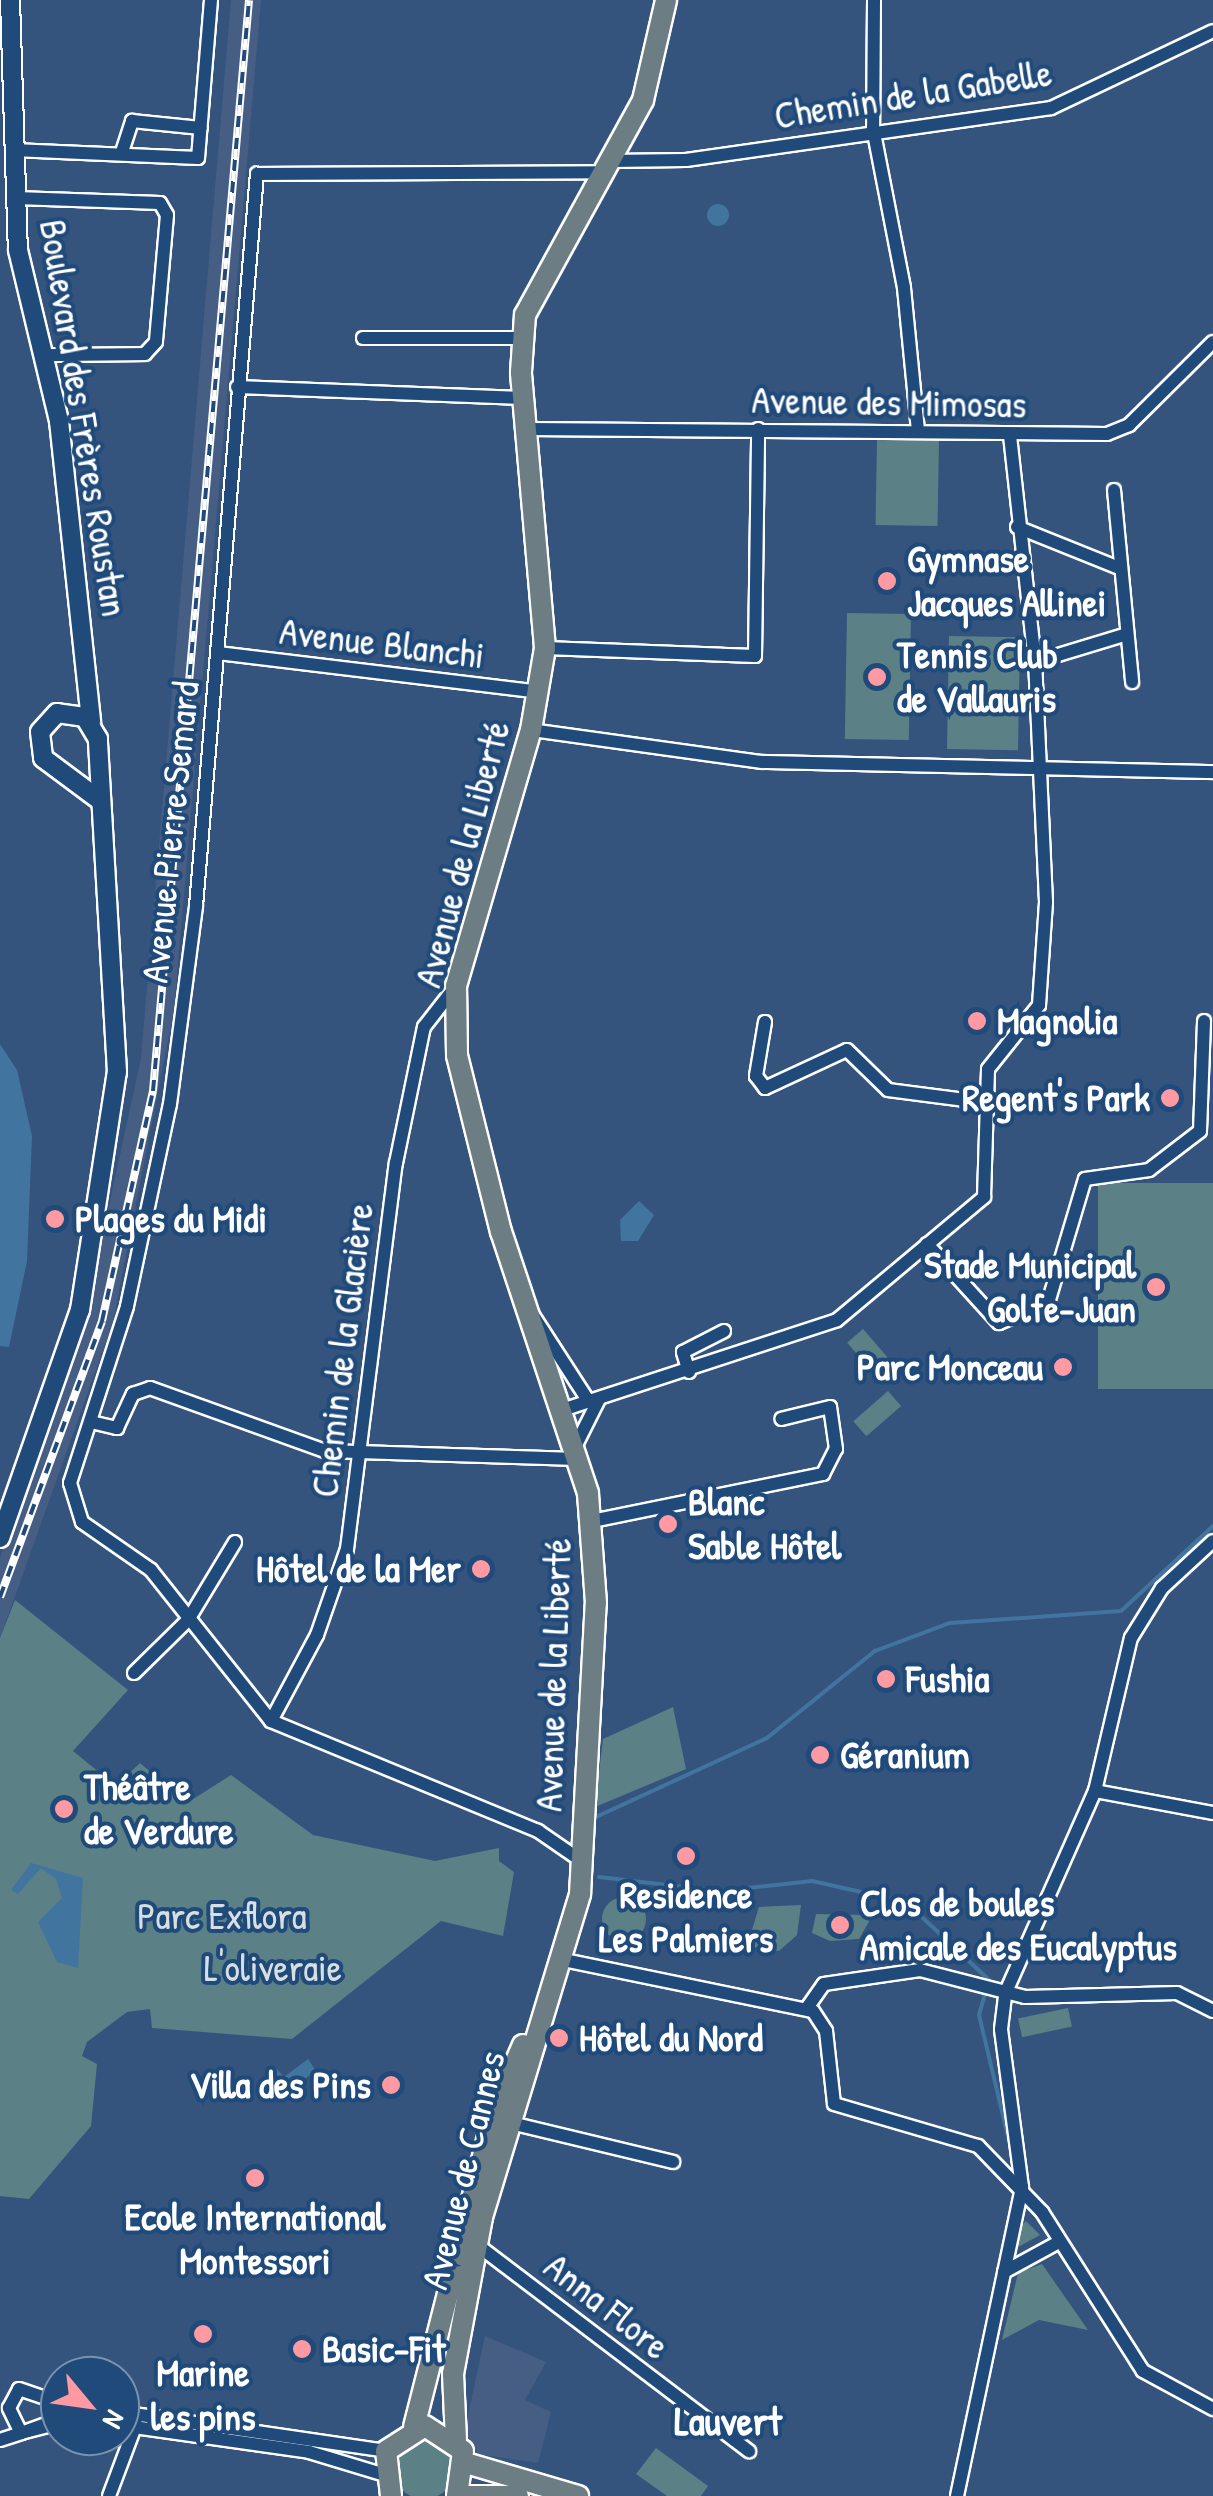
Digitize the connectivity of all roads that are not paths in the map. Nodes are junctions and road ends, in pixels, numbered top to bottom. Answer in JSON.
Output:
{"nodes":[{"id":1,"x":10,"y":0,"type":"edge"},
{"id":2,"x":211,"y":0,"type":"edge"},
{"id":3,"x":666,"y":0,"type":"edge"},
{"id":4,"x":874,"y":0,"type":"edge"},
{"id":5,"x":0,"y":7,"type":"edge"},
{"id":6,"x":1213,"y":31,"type":"edge"},
{"id":7,"x":6,"y":36,"type":"junction"},
{"id":8,"x":201,"y":128,"type":"junction"},
{"id":9,"x":873,"y":128,"type":"junction"},
{"id":10,"x":13,"y":150,"type":"junction"},
{"id":11,"x":122,"y":152,"type":"junction"},
{"id":12,"x":606,"y":167,"type":"junction"},
{"id":13,"x":257,"y":174,"type":"joint"},
{"id":14,"x":16,"y":198,"type":"junction"},
{"id":15,"x":363,"y":338,"type":"dead end"},
{"id":16,"x":522,"y":338,"type":"junction"},
{"id":17,"x":1213,"y":342,"type":"edge"},
{"id":18,"x":42,"y":356,"type":"junction"},
{"id":19,"x":238,"y":387,"type":"junction"},
{"id":20,"x":523,"y":398,"type":"junction"},
{"id":21,"x":758,"y":428,"type":"junction"},
{"id":22,"x":528,"y":429,"type":"junction"},
{"id":23,"x":918,"y":431,"type":"junction"},
{"id":24,"x":1010,"y":435,"type":"junction"},
{"id":25,"x":1114,"y":490,"type":"dead end"},
{"id":26,"x":1017,"y":526,"type":"junction"},
{"id":27,"x":1119,"y":568,"type":"junction"},
{"id":28,"x":1124,"y":636,"type":"junction"},
{"id":29,"x":545,"y":648,"type":"junction"},
{"id":30,"x":218,"y":653,"type":"junction"},
{"id":31,"x":1035,"y":662,"type":"junction"},
{"id":32,"x":1132,"y":682,"type":"dead end"},
{"id":33,"x":539,"y":692,"type":"junction"},
{"id":34,"x":84,"y":717,"type":"junction"},
{"id":35,"x":531,"y":730,"type":"junction"},
{"id":36,"x":94,"y":757,"type":"junction"},
{"id":37,"x":1040,"y":764,"type":"junction"},
{"id":38,"x":63,"y":771,"type":"junction"},
{"id":39,"x":1213,"y":772,"type":"edge"},
{"id":40,"x":101,"y":801,"type":"junction"},
{"id":41,"x":456,"y":986,"type":"junction"},
{"id":42,"x":1204,"y":1021,"type":"dead end"},
{"id":43,"x":765,"y":1022,"type":"dead end"},
{"id":44,"x":988,"y":1102,"type":"junction"},
{"id":45,"x":927,"y":1244,"type":"junction"},
{"id":46,"x":524,"y":1308,"type":"junction"},
{"id":47,"x":724,"y":1331,"type":"dead end"},
{"id":48,"x":689,"y":1372,"type":"junction"},
{"id":49,"x":591,"y":1402,"type":"junction"},
{"id":50,"x":562,"y":1410,"type":"junction"},
{"id":51,"x":781,"y":1419,"type":"dead end"},
{"id":52,"x":91,"y":1422,"type":"junction"},
{"id":53,"x":577,"y":1453,"type":"junction"},
{"id":54,"x":360,"y":1454,"type":"junction"},
{"id":55,"x":592,"y":1521,"type":"junction"},
{"id":56,"x":0,"y":1538,"type":"edge"},
{"id":57,"x":1213,"y":1541,"type":"edge"},
{"id":58,"x":235,"y":1542,"type":"dead end"},
{"id":59,"x":188,"y":1620,"type":"junction"},
{"id":60,"x":134,"y":1674,"type":"dead end"},
{"id":61,"x":271,"y":1721,"type":"junction"},
{"id":62,"x":1096,"y":1791,"type":"junction"},
{"id":63,"x":1213,"y":1813,"type":"edge"},
{"id":64,"x":584,"y":1863,"type":"junction"},
{"id":65,"x":559,"y":1959,"type":"junction"},
{"id":66,"x":991,"y":1990,"type":"junction"},
{"id":67,"x":807,"y":2008,"type":"junction"},
{"id":68,"x":1213,"y":2011,"type":"edge"},
{"id":69,"x":534,"y":2032,"type":"junction"},
{"id":70,"x":507,"y":2122,"type":"junction"},
{"id":71,"x":673,"y":2162,"type":"dead end"},
{"id":72,"x":1022,"y":2187,"type":"junction"},
{"id":73,"x":1058,"y":2243,"type":"junction"},
{"id":74,"x":476,"y":2244,"type":"junction"},
{"id":75,"x":1004,"y":2272,"type":"junction"},
{"id":76,"x":40,"y":2396,"type":"edge"},
{"id":77,"x":1213,"y":2409,"type":"edge"},
{"id":78,"x":140,"y":2424,"type":"edge"},
{"id":79,"x":183,"y":2426,"type":"junction"},
{"id":80,"x":40,"y":2427,"type":"edge"},
{"id":81,"x":414,"y":2428,"type":"junction"},
{"id":82,"x":20,"y":2433,"type":"junction"},
{"id":83,"x":0,"y":2440,"type":"edge"},
{"id":84,"x":456,"y":2440,"type":"junction"},
{"id":85,"x":379,"y":2450,"type":"junction"},
{"id":86,"x":750,"y":2451,"type":"dead end"},
{"id":87,"x":121,"y":2456,"type":"edge"},
{"id":88,"x":347,"y":2462,"type":"junction"},
{"id":89,"x":466,"y":2463,"type":"junction"},
{"id":90,"x":382,"y":2474,"type":"junction"},
{"id":91,"x":109,"y":2496,"type":"edge"},
{"id":92,"x":391,"y":2496,"type":"edge"},
{"id":93,"x":457,"y":2496,"type":"edge"},
{"id":94,"x":518,"y":2496,"type":"edge"},
{"id":95,"x":578,"y":2496,"type":"edge"},
{"id":96,"x":958,"y":2496,"type":"edge"}],
"edges":[{"from":1,"to":7,"type":"main road","name":"Boulevard des Frères Roustan"},
{"from":2,"to":8,"type":"street"},
{"from":3,"to":12,"type":"main road","name":"Avenue de la Liberté"},
{"from":4,"to":9,"type":"street"},
{"from":5,"to":7,"type":"main road","name":"Boulevard des Frères Roustan"},
{"from":6,"to":9,"type":"street","name":"Chemin de la Gabelle"},
{"from":7,"to":10,"type":"main road","name":"Boulevard des Frères Roustan"},
{"from":8,"to":11,"type":"street"},
{"from":8,"to":11,"type":"street"},
{"from":9,"to":12,"type":"street","name":"Chemin de la Gabelle"},
{"from":9,"to":23,"type":"street"},
{"from":10,"to":11,"type":"street"},
{"from":10,"to":14,"type":"main road","name":"Boulevard des Frères Roustan"},
{"from":12,"to":13,"type":"street","name":"Chemin de la Gabelle"},
{"from":12,"to":16,"type":"main road","name":"Avenue de la Liberté"},
{"from":13,"to":19,"type":"street","name":"Avenue Pierre Semard"},
{"from":14,"to":18,"type":"main road","name":"Boulevard des Frères Roustan"},
{"from":14,"to":18,"type":"street"},
{"from":15,"to":16,"type":"street"},
{"from":16,"to":20,"type":"main road","name":"Avenue de la Liberté"},
{"from":17,"to":24,"type":"street","name":"Avenue des Mimosas"},
{"from":18,"to":34,"type":"main road","name":"Boulevard des Frères Roustan"},
{"from":19,"to":20,"type":"street"},
{"from":19,"to":30,"type":"street","name":"Avenue Pierre Semard"},
{"from":20,"to":22,"type":"main road","name":"Avenue de la Liberté"},
{"from":21,"to":22,"type":"street","name":"Avenue des Mimosas"},
{"from":21,"to":23,"type":"street","name":"Avenue des Mimosas"},
{"from":21,"to":29,"type":"street"},
{"from":22,"to":29,"type":"main road","name":"Avenue de la Liberté"},
{"from":23,"to":24,"type":"street","name":"Avenue des Mimosas"},
{"from":24,"to":26,"type":"street"},
{"from":25,"to":27,"type":"street"},
{"from":26,"to":27,"type":"street"},
{"from":26,"to":31,"type":"street"},
{"from":27,"to":28,"type":"street"},
{"from":28,"to":31,"type":"street"},
{"from":28,"to":32,"type":"street"},
{"from":29,"to":33,"type":"main road","name":"Avenue de la Liberté"},
{"from":30,"to":33,"type":"street","name":"Avenue Blanchi"},
{"from":30,"to":52,"type":"street","name":"Avenue Pierre Semard"},
{"from":31,"to":37,"type":"street"},
{"from":33,"to":35,"type":"main road","name":"Avenue de la Liberté"},
{"from":34,"to":36,"type":"main road"},
{"from":34,"to":38,"type":"main road"},
{"from":35,"to":37,"type":"street"},
{"from":35,"to":41,"type":"main road","name":"Avenue de la Liberté"},
{"from":36,"to":38,"type":"main road"},
{"from":36,"to":40,"type":"main road"},
{"from":37,"to":39,"type":"street"},
{"from":37,"to":44,"type":"street"},
{"from":38,"to":40,"type":"main road"},
{"from":40,"to":56,"type":"main road"},
{"from":41,"to":46,"type":"main road","name":"Avenue de la Liberté"},
{"from":41,"to":54,"type":"street","name":"Chemin de la Glacière"},
{"from":42,"to":45,"type":"street"},
{"from":43,"to":44,"type":"street"},
{"from":44,"to":45,"type":"street"},
{"from":45,"to":48,"type":"street"},
{"from":46,"to":49,"type":"street"},
{"from":46,"to":50,"type":"main road","name":"Avenue de la Liberté"},
{"from":47,"to":48,"type":"street"},
{"from":48,"to":49,"type":"street"},
{"from":49,"to":50,"type":"street"},
{"from":49,"to":53,"type":"street"},
{"from":50,"to":53,"type":"main road","name":"Avenue de la Liberté"},
{"from":51,"to":55,"type":"street"},
{"from":52,"to":54,"type":"street"},
{"from":52,"to":59,"type":"street","name":"Avenue Pierre Semard"},
{"from":53,"to":54,"type":"street"},
{"from":53,"to":55,"type":"main road","name":"Avenue de la Liberté"},
{"from":54,"to":61,"type":"street","name":"Chemin de la Glacière"},
{"from":55,"to":64,"type":"main road","name":"Avenue de la Liberté"},
{"from":57,"to":62,"type":"street"},
{"from":58,"to":59,"type":"street"},
{"from":59,"to":60,"type":"street"},
{"from":59,"to":61,"type":"street"},
{"from":61,"to":64,"type":"street"},
{"from":62,"to":63,"type":"street"},
{"from":62,"to":66,"type":"street"},
{"from":64,"to":65,"type":"main road","name":"Avenue de la Liberté"},
{"from":65,"to":67,"type":"street"},
{"from":65,"to":69,"type":"main road","name":"Avenue de la Liberté"},
{"from":66,"to":67,"type":"street"},
{"from":66,"to":68,"type":"street"},
{"from":66,"to":72,"type":"street"},
{"from":67,"to":72,"type":"street"},
{"from":69,"to":70,"type":"main road","name":"Avenue de Cannes"},
{"from":69,"to":81,"type":"main road","name":"Avenue de Cannes"},
{"from":70,"to":71,"type":"street"},
{"from":70,"to":74,"type":"main road","name":"Avenue de Cannes"},
{"from":72,"to":73,"type":"street"},
{"from":72,"to":75,"type":"street"},
{"from":73,"to":75,"type":"street"},
{"from":73,"to":77,"type":"street"},
{"from":74,"to":84,"type":"main road","name":"Avenue de Cannes"},
{"from":74,"to":86,"type":"street","name":"Anna Flore"},
{"from":75,"to":96,"type":"street"},
{"from":76,"to":82,"type":"street"},
{"from":78,"to":79,"type":"street"},
{"from":79,"to":85,"type":"street"},
{"from":79,"to":88,"type":"street"},
{"from":80,"to":82,"type":"street"},
{"from":81,"to":84,"type":"main road"},
{"from":81,"to":85,"type":"main road"},
{"from":82,"to":83,"type":"street"},
{"from":84,"to":89,"type":"main road"},
{"from":85,"to":88,"type":"street"},
{"from":85,"to":90,"type":"main road"},
{"from":87,"to":91,"type":"street"},
{"from":88,"to":90,"type":"street"},
{"from":89,"to":93,"type":"main road"},
{"from":89,"to":95,"type":"main road"},
{"from":90,"to":92,"type":"main road"},
{"from":93,"to":94,"type":"main road"}]}
